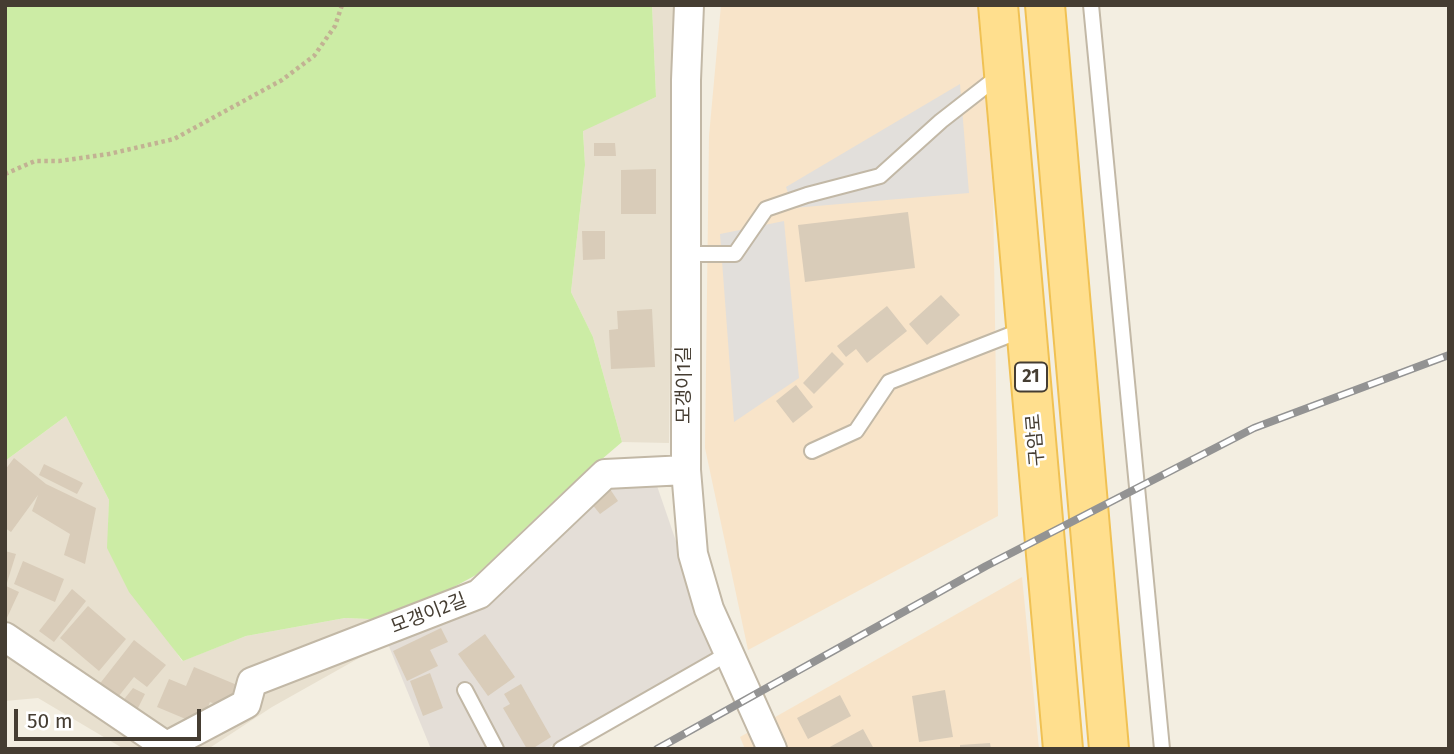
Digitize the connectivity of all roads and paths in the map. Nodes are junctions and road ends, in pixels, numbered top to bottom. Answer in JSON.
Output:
{"nodes":[{"id":1,"x":342,"y":5,"type":"edge"},
{"id":2,"x":689,"y":5,"type":"edge"},
{"id":3,"x":998,"y":5,"type":"edge"},
{"id":4,"x":1045,"y":5,"type":"edge"},
{"id":5,"x":1091,"y":5,"type":"edge"},
{"id":6,"x":1004,"y":72,"type":"junction"},
{"id":7,"x":5,"y":174,"type":"edge"},
{"id":8,"x":687,"y":254,"type":"junction"},
{"id":9,"x":1026,"y":328,"type":"junction"},
{"id":10,"x":812,"y":451,"type":"dead end"},
{"id":11,"x":686,"y":470,"type":"junction"},
{"id":12,"x":5,"y":638,"type":"edge"},
{"id":13,"x":729,"y":653,"type":"junction"},
{"id":14,"x":465,"y":690,"type":"dead end"},
{"id":15,"x":163,"y":747,"type":"edge"},
{"id":16,"x":496,"y":749,"type":"edge"},
{"id":17,"x":561,"y":749,"type":"edge"},
{"id":18,"x":772,"y":749,"type":"edge"},
{"id":19,"x":1063,"y":749,"type":"edge"},
{"id":20,"x":1109,"y":749,"type":"edge"},
{"id":21,"x":1162,"y":749,"type":"edge"}],
"edges":[{"from":1,"to":7,"type":"path"},
{"from":2,"to":8,"type":"street","name":"모갱이1길"},
{"from":3,"to":6,"type":"main road","name":"구암로","number":"21"},
{"from":4,"to":20,"type":"main road","number":"21"},
{"from":5,"to":21,"type":"lane"},
{"from":6,"to":8,"type":"lane"},
{"from":6,"to":9,"type":"main road","name":"구암로","number":"21"},
{"from":8,"to":11,"type":"street","name":"모갱이1길"},
{"from":9,"to":10,"type":"lane"},
{"from":9,"to":19,"type":"main road","name":"구암로","number":"21"},
{"from":11,"to":13,"type":"street","name":"모갱이1길"},
{"from":11,"to":15,"type":"street","name":"모갱이2길"},
{"from":12,"to":15,"type":"street"},
{"from":13,"to":17,"type":"lane"},
{"from":13,"to":18,"type":"street","name":"모갱이1길"},
{"from":14,"to":16,"type":"lane"}]}
